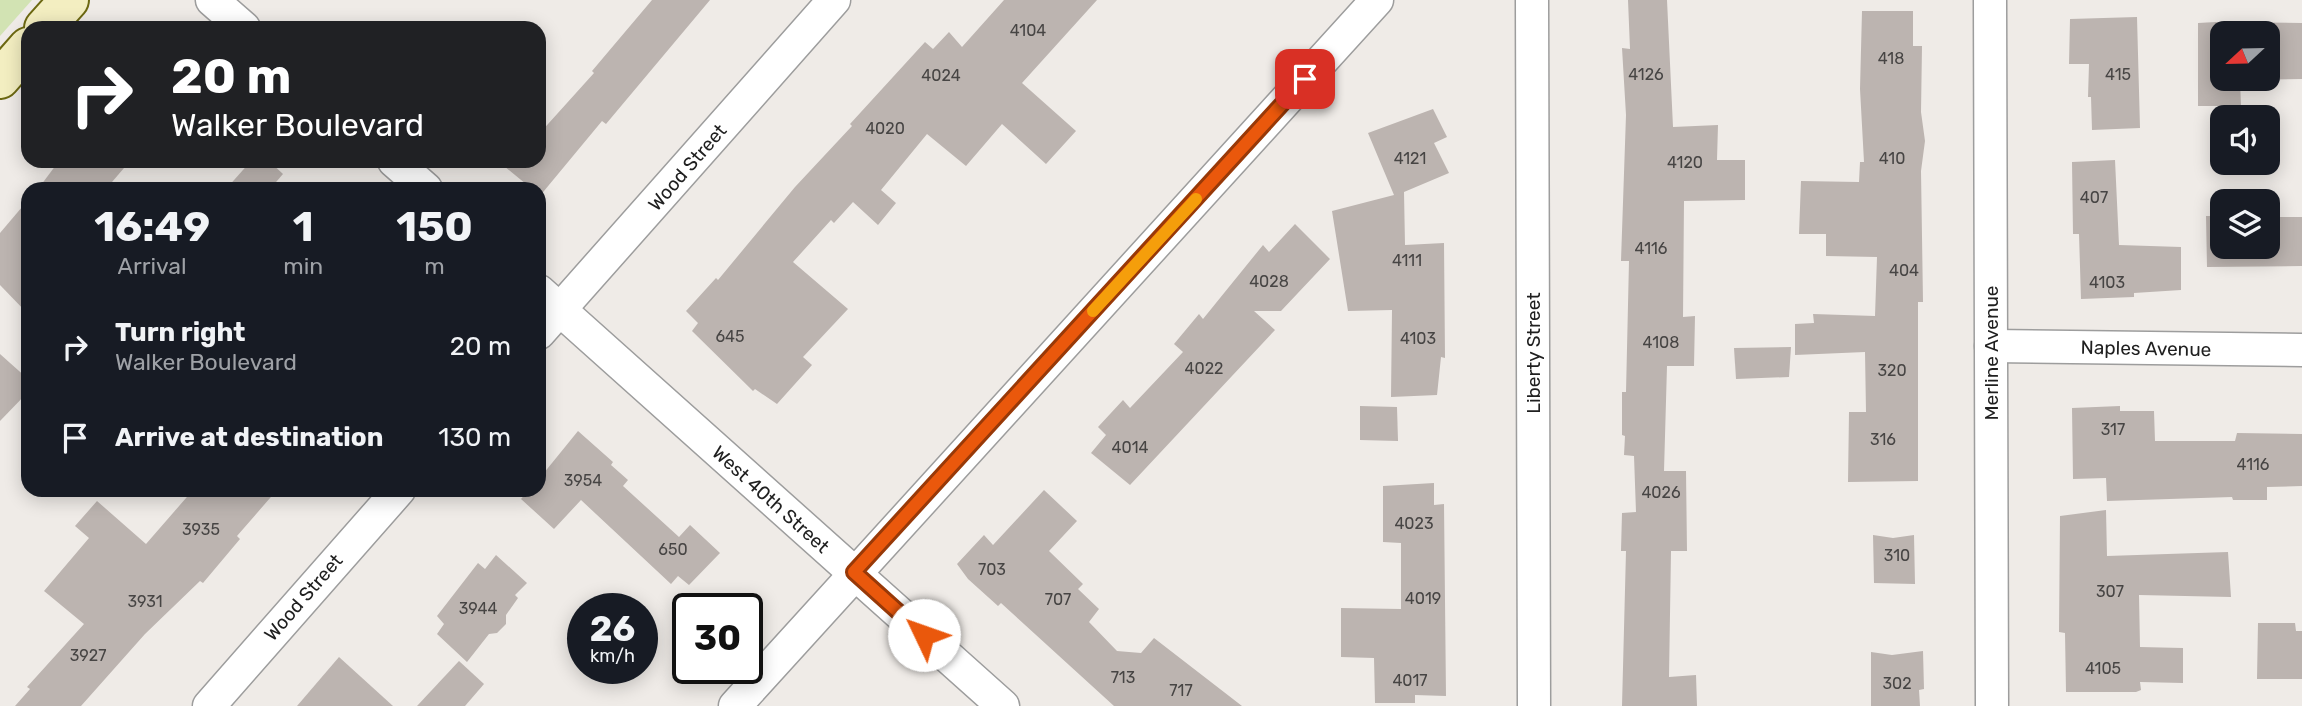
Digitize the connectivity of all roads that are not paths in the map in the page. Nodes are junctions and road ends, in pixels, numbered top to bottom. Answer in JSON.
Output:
{"nodes":[{"id":1,"x":69,"y":0,"type":"edge"},
{"id":2,"x":212,"y":0,"type":"edge"},
{"id":3,"x":834,"y":0,"type":"edge"},
{"id":4,"x":1377,"y":0,"type":"edge"},
{"id":5,"x":1532,"y":0,"type":"edge"},
{"id":6,"x":1990,"y":0,"type":"edge"},
{"id":7,"x":50,"y":21,"type":"edge"},
{"id":8,"x":236,"y":21,"type":"edge"},
{"id":9,"x":21,"y":55,"type":"edge"},
{"id":10,"x":0,"y":79,"type":"edge"},
{"id":11,"x":402,"y":168,"type":"edge"},
{"id":12,"x":418,"y":182,"type":"edge"},
{"id":13,"x":549,"y":300,"type":"edge"},
{"id":14,"x":1991,"y":346,"type":"junction"},
{"id":15,"x":2302,"y":350,"type":"edge"},
{"id":16,"x":393,"y":497,"type":"edge"},
{"id":17,"x":854,"y":572,"type":"junction"},
{"id":18,"x":209,"y":706,"type":"edge"},
{"id":19,"x":734,"y":706,"type":"edge"},
{"id":20,"x":1003,"y":706,"type":"edge"},
{"id":21,"x":1534,"y":706,"type":"edge"},
{"id":22,"x":1992,"y":706,"type":"edge"}],
"edges":[{"from":1,"to":7,"type":"street"},
{"from":2,"to":8,"type":"street"},
{"from":3,"to":13,"type":"street","name":"Wood Street"},
{"from":4,"to":17,"type":"street"},
{"from":5,"to":21,"type":"street","name":"Liberty Street"},
{"from":6,"to":14,"type":"street","name":"Merline Avenue"},
{"from":9,"to":10,"type":"street"},
{"from":11,"to":12,"type":"street"},
{"from":13,"to":17,"type":"street","name":"West 40th Street"},
{"from":14,"to":15,"type":"street","name":"Naples Avenue"},
{"from":14,"to":22,"type":"street","name":"Merline Avenue"},
{"from":16,"to":18,"type":"street","name":"Wood Street"},
{"from":17,"to":19,"type":"street"},
{"from":17,"to":20,"type":"street","name":"West 40th Street"}]}
